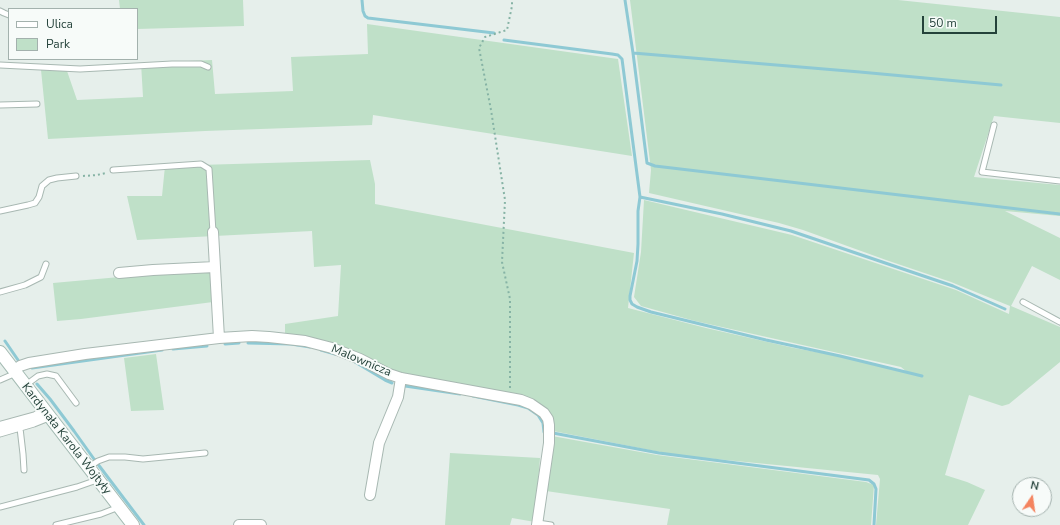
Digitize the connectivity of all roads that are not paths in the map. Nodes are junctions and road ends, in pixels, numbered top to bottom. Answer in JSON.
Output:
{"nodes":[{"id":1,"x":0,"y":65,"type":"edge"},
{"id":2,"x":208,"y":67,"type":"dead end"},
{"id":3,"x":38,"y":104,"type":"dead end"},
{"id":4,"x":0,"y":105,"type":"edge"},
{"id":5,"x":994,"y":124,"type":"dead end"},
{"id":6,"x":113,"y":170,"type":"road end"},
{"id":7,"x":76,"y":176,"type":"road end"},
{"id":8,"x":1060,"y":181,"type":"edge"},
{"id":9,"x":0,"y":211,"type":"edge"},
{"id":10,"x":213,"y":232,"type":"joint"},
{"id":11,"x":46,"y":264,"type":"dead end"},
{"id":12,"x":215,"y":267,"type":"junction"},
{"id":13,"x":119,"y":273,"type":"dead end"},
{"id":14,"x":0,"y":292,"type":"edge"},
{"id":15,"x":1022,"y":302,"type":"dead end"},
{"id":16,"x":1060,"y":322,"type":"edge"},
{"id":17,"x":219,"y":338,"type":"junction"},
{"id":18,"x":0,"y":352,"type":"edge"},
{"id":19,"x":15,"y":372,"type":"junction"},
{"id":20,"x":400,"y":378,"type":"junction"},
{"id":21,"x":0,"y":380,"type":"edge"},
{"id":22,"x":26,"y":385,"type":"junction"},
{"id":23,"x":76,"y":402,"type":"dead end"},
{"id":24,"x":48,"y":414,"type":"junction"},
{"id":25,"x":0,"y":427,"type":"edge"},
{"id":26,"x":20,"y":428,"type":"junction"},
{"id":27,"x":0,"y":434,"type":"edge"},
{"id":28,"x":205,"y":453,"type":"dead end"},
{"id":29,"x":93,"y":464,"type":"junction"},
{"id":30,"x":24,"y":470,"type":"dead end"},
{"id":31,"x":98,"y":480,"type":"junction"},
{"id":32,"x":370,"y":495,"type":"dead end"},
{"id":33,"x":0,"y":507,"type":"edge"},
{"id":34,"x":119,"y":507,"type":"junction"},
{"id":35,"x":537,"y":524,"type":"edge"},
{"id":36,"x":56,"y":525,"type":"edge"},
{"id":37,"x":133,"y":525,"type":"edge"},
{"id":38,"x":239,"y":525,"type":"edge"},
{"id":39,"x":260,"y":525,"type":"edge"},
{"id":40,"x":551,"y":525,"type":"edge"}],
"edges":[{"from":1,"to":2,"type":"lane"},
{"from":3,"to":4,"type":"lane"},
{"from":5,"to":8,"type":"lane"},
{"from":6,"to":10,"type":"lane"},
{"from":7,"to":9,"type":"lane"},
{"from":10,"to":12,"type":"street"},
{"from":11,"to":14,"type":"lane"},
{"from":12,"to":13,"type":"street"},
{"from":12,"to":17,"type":"street"},
{"from":15,"to":16,"type":"lane"},
{"from":17,"to":19,"type":"street","name":"Malownicza"},
{"from":17,"to":20,"type":"street","name":"Malownicza"},
{"from":18,"to":19,"type":"street","name":"Kardynała Karola Wojtyły"},
{"from":19,"to":21,"type":"lane"},
{"from":19,"to":22,"type":"street","name":"Kardynała Karola Wojtyły"},
{"from":20,"to":32,"type":"street"},
{"from":20,"to":35,"type":"street","name":"Malownicza"},
{"from":22,"to":23,"type":"lane"},
{"from":22,"to":24,"type":"street","name":"Kardynała Karola Wojtyły"},
{"from":24,"to":25,"type":"street"},
{"from":24,"to":26,"type":"lane"},
{"from":24,"to":29,"type":"street","name":"Kardynała Karola Wojtyły"},
{"from":26,"to":27,"type":"lane"},
{"from":26,"to":30,"type":"lane"},
{"from":28,"to":29,"type":"lane"},
{"from":29,"to":31,"type":"street","name":"Kardynała Karola Wojtyły"},
{"from":31,"to":33,"type":"lane"},
{"from":31,"to":34,"type":"street","name":"Kardynała Karola Wojtyły"},
{"from":34,"to":36,"type":"lane"},
{"from":34,"to":37,"type":"street","name":"Kardynała Karola Wojtyły"},
{"from":35,"to":40,"type":"lane"},
{"from":38,"to":39,"type":"street"}]}
